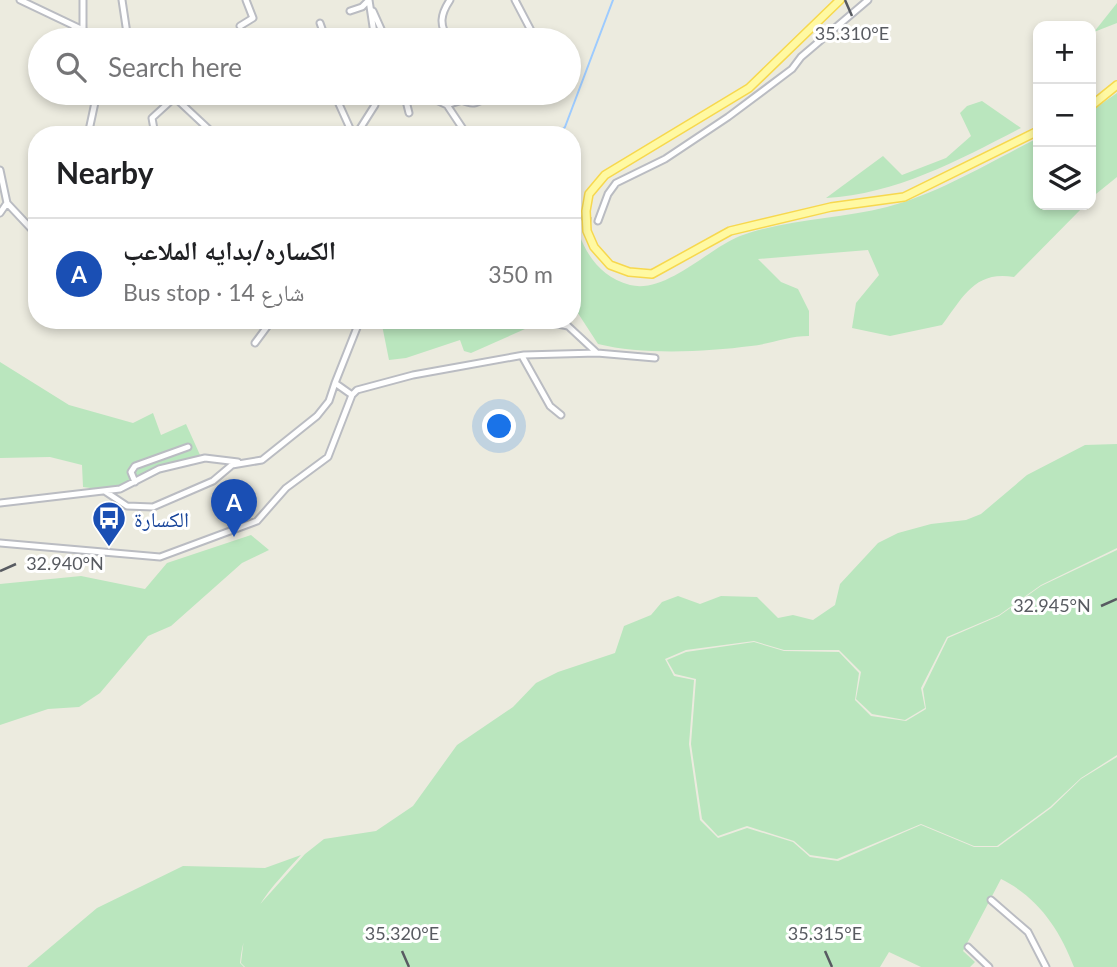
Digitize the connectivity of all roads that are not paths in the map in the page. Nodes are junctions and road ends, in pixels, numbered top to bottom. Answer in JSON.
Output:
{"nodes":[{"id":1,"x":20,"y":0,"type":"edge"},
{"id":2,"x":83,"y":0,"type":"edge"},
{"id":3,"x":122,"y":0,"type":"edge"},
{"id":4,"x":246,"y":0,"type":"edge"},
{"id":5,"x":450,"y":0,"type":"edge"},
{"id":6,"x":515,"y":0,"type":"edge"},
{"id":7,"x":840,"y":0,"type":"edge"},
{"id":8,"x":868,"y":0,"type":"edge"},
{"id":9,"x":370,"y":2,"type":"edge"},
{"id":10,"x":349,"y":10,"type":"dead end"},
{"id":11,"x":320,"y":23,"type":"dead end"},
{"id":12,"x":240,"y":26,"type":"dead end"},
{"id":13,"x":74,"y":27,"type":"joint"},
{"id":14,"x":77,"y":28,"type":"edge"},
{"id":15,"x":83,"y":28,"type":"edge"},
{"id":16,"x":126,"y":28,"type":"edge"},
{"id":17,"x":322,"y":28,"type":"edge"},
{"id":18,"x":373,"y":28,"type":"edge"},
{"id":19,"x":381,"y":28,"type":"edge"},
{"id":20,"x":442,"y":28,"type":"edge"},
{"id":21,"x":530,"y":28,"type":"edge"},
{"id":22,"x":1117,"y":85,"type":"edge"},
{"id":23,"x":1096,"y":102,"type":"edge"},
{"id":24,"x":94,"y":105,"type":"edge"},
{"id":25,"x":164,"y":105,"type":"edge"},
{"id":26,"x":182,"y":105,"type":"edge"},
{"id":27,"x":340,"y":105,"type":"edge"},
{"id":28,"x":375,"y":105,"type":"edge"},
{"id":29,"x":407,"y":105,"type":"edge"},
{"id":30,"x":447,"y":105,"type":"edge"},
{"id":31,"x":409,"y":113,"type":"dead end"},
{"id":32,"x":90,"y":126,"type":"edge"},
{"id":33,"x":153,"y":126,"type":"edge"},
{"id":34,"x":205,"y":126,"type":"edge"},
{"id":35,"x":350,"y":126,"type":"edge"},
{"id":36,"x":360,"y":126,"type":"edge"},
{"id":37,"x":461,"y":126,"type":"edge"},
{"id":38,"x":1033,"y":133,"type":"edge"},
{"id":39,"x":0,"y":170,"type":"edge"},
{"id":40,"x":7,"y":203,"type":"junction"},
{"id":41,"x":0,"y":213,"type":"edge"},
{"id":42,"x":598,"y":221,"type":"dead end"},
{"id":43,"x":28,"y":225,"type":"edge"},
{"id":44,"x":265,"y":329,"type":"edge"},
{"id":45,"x":356,"y":329,"type":"edge"},
{"id":46,"x":571,"y":329,"type":"edge"},
{"id":47,"x":255,"y":343,"type":"dead end"},
{"id":48,"x":597,"y":353,"type":"junction"},
{"id":49,"x":522,"y":356,"type":"junction"},
{"id":50,"x":655,"y":358,"type":"dead end"},
{"id":51,"x":335,"y":383,"type":"junction"},
{"id":52,"x":352,"y":395,"type":"junction"},
{"id":53,"x":561,"y":415,"type":"dead end"},
{"id":54,"x":188,"y":447,"type":"dead end"},
{"id":55,"x":241,"y":463,"type":"junction"},
{"id":56,"x":135,"y":482,"type":"junction"},
{"id":57,"x":106,"y":492,"type":"junction"},
{"id":58,"x":0,"y":503,"type":"edge"},
{"id":59,"x":0,"y":543,"type":"edge"},
{"id":60,"x":991,"y":900,"type":"dead end"},
{"id":61,"x":968,"y":947,"type":"dead end"},
{"id":62,"x":989,"y":967,"type":"edge"},
{"id":63,"x":1046,"y":967,"type":"edge"}],
"edges":[{"from":1,"to":13,"type":"street"},
{"from":2,"to":15,"type":"street"},
{"from":3,"to":16,"type":"street"},
{"from":4,"to":12,"type":"street"},
{"from":5,"to":20,"type":"street"},
{"from":6,"to":21,"type":"street"},
{"from":7,"to":38,"type":"main road"},
{"from":8,"to":42,"type":"street"},
{"from":9,"to":10,"type":"street"},
{"from":9,"to":18,"type":"street"},
{"from":9,"to":19,"type":"street"},
{"from":11,"to":17,"type":"street"},
{"from":13,"to":14,"type":"street"},
{"from":22,"to":23,"type":"main road"},
{"from":24,"to":32,"type":"street"},
{"from":25,"to":33,"type":"street"},
{"from":26,"to":34,"type":"street"},
{"from":27,"to":35,"type":"street"},
{"from":28,"to":36,"type":"street"},
{"from":29,"to":31,"type":"street"},
{"from":30,"to":37,"type":"street"},
{"from":39,"to":40,"type":"street"},
{"from":40,"to":41,"type":"street"},
{"from":40,"to":43,"type":"street"},
{"from":44,"to":47,"type":"street"},
{"from":45,"to":51,"type":"street"},
{"from":46,"to":48,"type":"street"},
{"from":48,"to":49,"type":"street"},
{"from":48,"to":50,"type":"street"},
{"from":49,"to":52,"type":"street"},
{"from":49,"to":53,"type":"street"},
{"from":51,"to":52,"type":"street"},
{"from":51,"to":55,"type":"street"},
{"from":52,"to":59,"type":"street"},
{"from":54,"to":56,"type":"street"},
{"from":55,"to":56,"type":"street"},
{"from":55,"to":57,"type":"street"},
{"from":56,"to":57,"type":"street"},
{"from":57,"to":58,"type":"street"},
{"from":60,"to":63,"type":"street"},
{"from":61,"to":62,"type":"street"}]}
